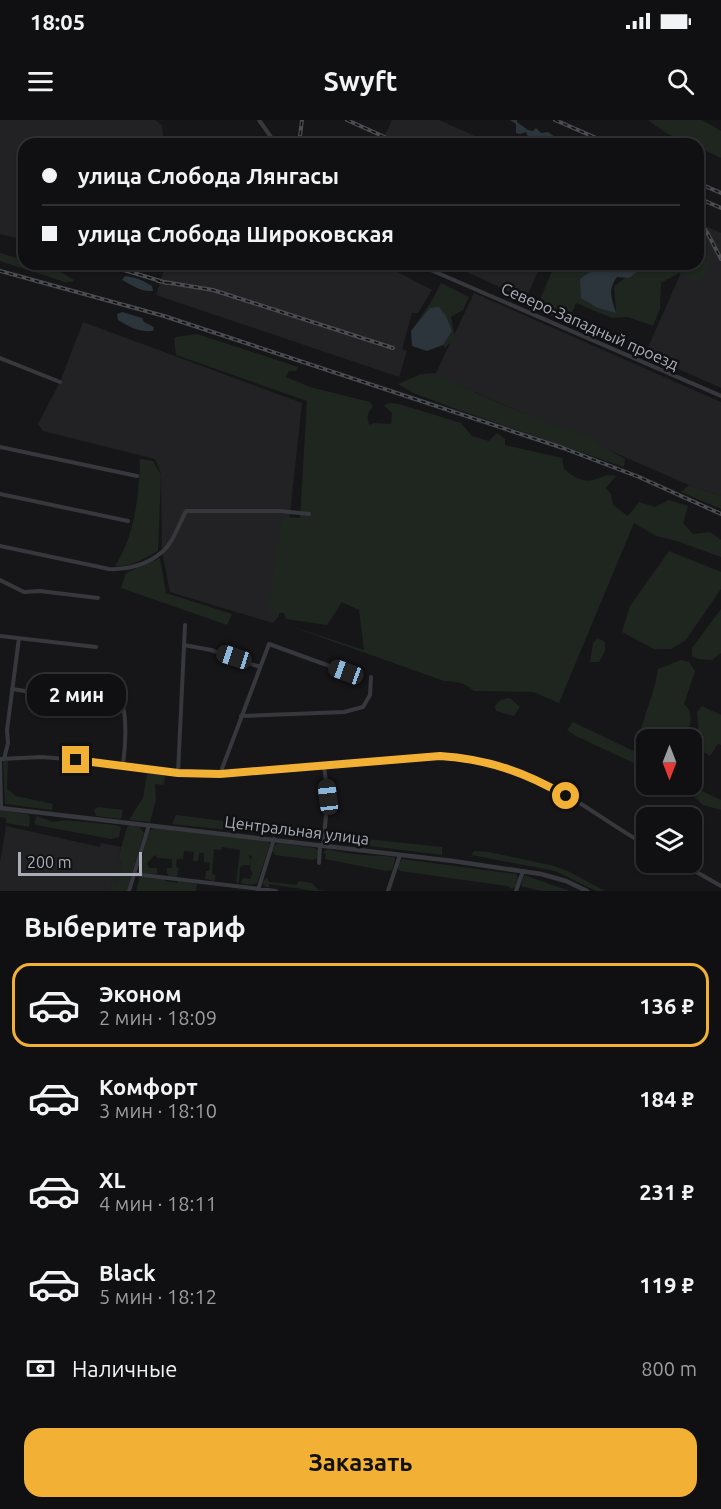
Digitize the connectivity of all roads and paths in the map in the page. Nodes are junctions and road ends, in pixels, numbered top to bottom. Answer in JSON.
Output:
{"nodes":[{"id":1,"x":258,"y":120,"type":"edge"},
{"id":2,"x":272,"y":138,"type":"edge"},
{"id":3,"x":431,"y":270,"type":"edge"},
{"id":4,"x":0,"y":358,"type":"edge"},
{"id":5,"x":60,"y":382,"type":"dead end"},
{"id":6,"x":721,"y":396,"type":"edge"},
{"id":7,"x":0,"y":447,"type":"edge"},
{"id":8,"x":137,"y":476,"type":"dead end"},
{"id":9,"x":0,"y":494,"type":"edge"},
{"id":10,"x":309,"y":514,"type":"dead end"},
{"id":11,"x":128,"y":521,"type":"dead end"},
{"id":12,"x":0,"y":546,"type":"edge"},
{"id":13,"x":0,"y":580,"type":"edge"},
{"id":14,"x":98,"y":598,"type":"dead end"},
{"id":15,"x":185,"y":625,"type":"dead end"},
{"id":16,"x":0,"y":636,"type":"edge"},
{"id":17,"x":19,"y":638,"type":"junction"},
{"id":18,"x":184,"y":645,"type":"junction"},
{"id":19,"x":96,"y":647,"type":"dead end"},
{"id":20,"x":260,"y":667,"type":"junction"},
{"id":21,"x":346,"y":672,"type":"dead end"},
{"id":22,"x":371,"y":677,"type":"dead end"},
{"id":23,"x":12,"y":689,"type":"junction"},
{"id":24,"x":241,"y":716,"type":"junction"},
{"id":25,"x":2,"y":759,"type":"edge"},
{"id":26,"x":123,"y":765,"type":"junction"},
{"id":27,"x":324,"y":766,"type":"junction"},
{"id":28,"x":178,"y":773,"type":"junction"},
{"id":29,"x":220,"y":774,"type":"junction"},
{"id":30,"x":1,"y":808,"type":"edge"},
{"id":31,"x":149,"y":825,"type":"junction"},
{"id":32,"x":274,"y":839,"type":"junction"},
{"id":33,"x":636,"y":839,"type":"edge"},
{"id":34,"x":322,"y":844,"type":"junction"},
{"id":35,"x":400,"y":855,"type":"junction"},
{"id":36,"x":319,"y":863,"type":"dead end"},
{"id":37,"x":523,"y":871,"type":"junction"},
{"id":38,"x":698,"y":873,"type":"edge"},
{"id":39,"x":134,"y":874,"type":"junction"},
{"id":40,"x":721,"y":886,"type":"edge"},
{"id":41,"x":258,"y":890,"type":"edge"},
{"id":42,"x":129,"y":891,"type":"edge"},
{"id":43,"x":276,"y":891,"type":"edge"},
{"id":44,"x":388,"y":891,"type":"edge"},
{"id":45,"x":516,"y":891,"type":"edge"},
{"id":46,"x":587,"y":891,"type":"edge"}],
"edges":[{"from":1,"to":2,"type":"street"},
{"from":3,"to":6,"type":"street","name":"Северо-Западный проезд"},
{"from":4,"to":5,"type":"street"},
{"from":7,"to":8,"type":"street"},
{"from":9,"to":11,"type":"street"},
{"from":10,"to":12,"type":"street"},
{"from":13,"to":14,"type":"street"},
{"from":15,"to":18,"type":"street"},
{"from":16,"to":17,"type":"street"},
{"from":17,"to":19,"type":"street"},
{"from":17,"to":23,"type":"street"},
{"from":18,"to":20,"type":"street"},
{"from":18,"to":28,"type":"street"},
{"from":20,"to":21,"type":"street"},
{"from":20,"to":24,"type":"street"},
{"from":22,"to":24,"type":"street"},
{"from":23,"to":25,"type":"street"},
{"from":23,"to":26,"type":"street"},
{"from":24,"to":29,"type":"street"},
{"from":25,"to":26,"type":"street"},
{"from":25,"to":30,"type":"street"},
{"from":26,"to":28,"type":"street"},
{"from":27,"to":29,"type":"street"},
{"from":27,"to":33,"type":"street"},
{"from":27,"to":34,"type":"street"},
{"from":28,"to":29,"type":"street"},
{"from":30,"to":31,"type":"street","name":"Центральная улица"},
{"from":31,"to":32,"type":"street","name":"Центральная улица"},
{"from":31,"to":39,"type":"street"},
{"from":32,"to":34,"type":"street","name":"Центральная улица"},
{"from":32,"to":41,"type":"street"},
{"from":34,"to":35,"type":"street","name":"Центральная улица"},
{"from":34,"to":36,"type":"street"},
{"from":35,"to":37,"type":"street","name":"Центральная улица"},
{"from":35,"to":44,"type":"street"},
{"from":37,"to":45,"type":"street"},
{"from":37,"to":46,"type":"street","name":"Центральная улица"},
{"from":38,"to":40,"type":"street"},
{"from":39,"to":41,"type":"street"},
{"from":39,"to":42,"type":"street"},
{"from":41,"to":43,"type":"street"}]}
